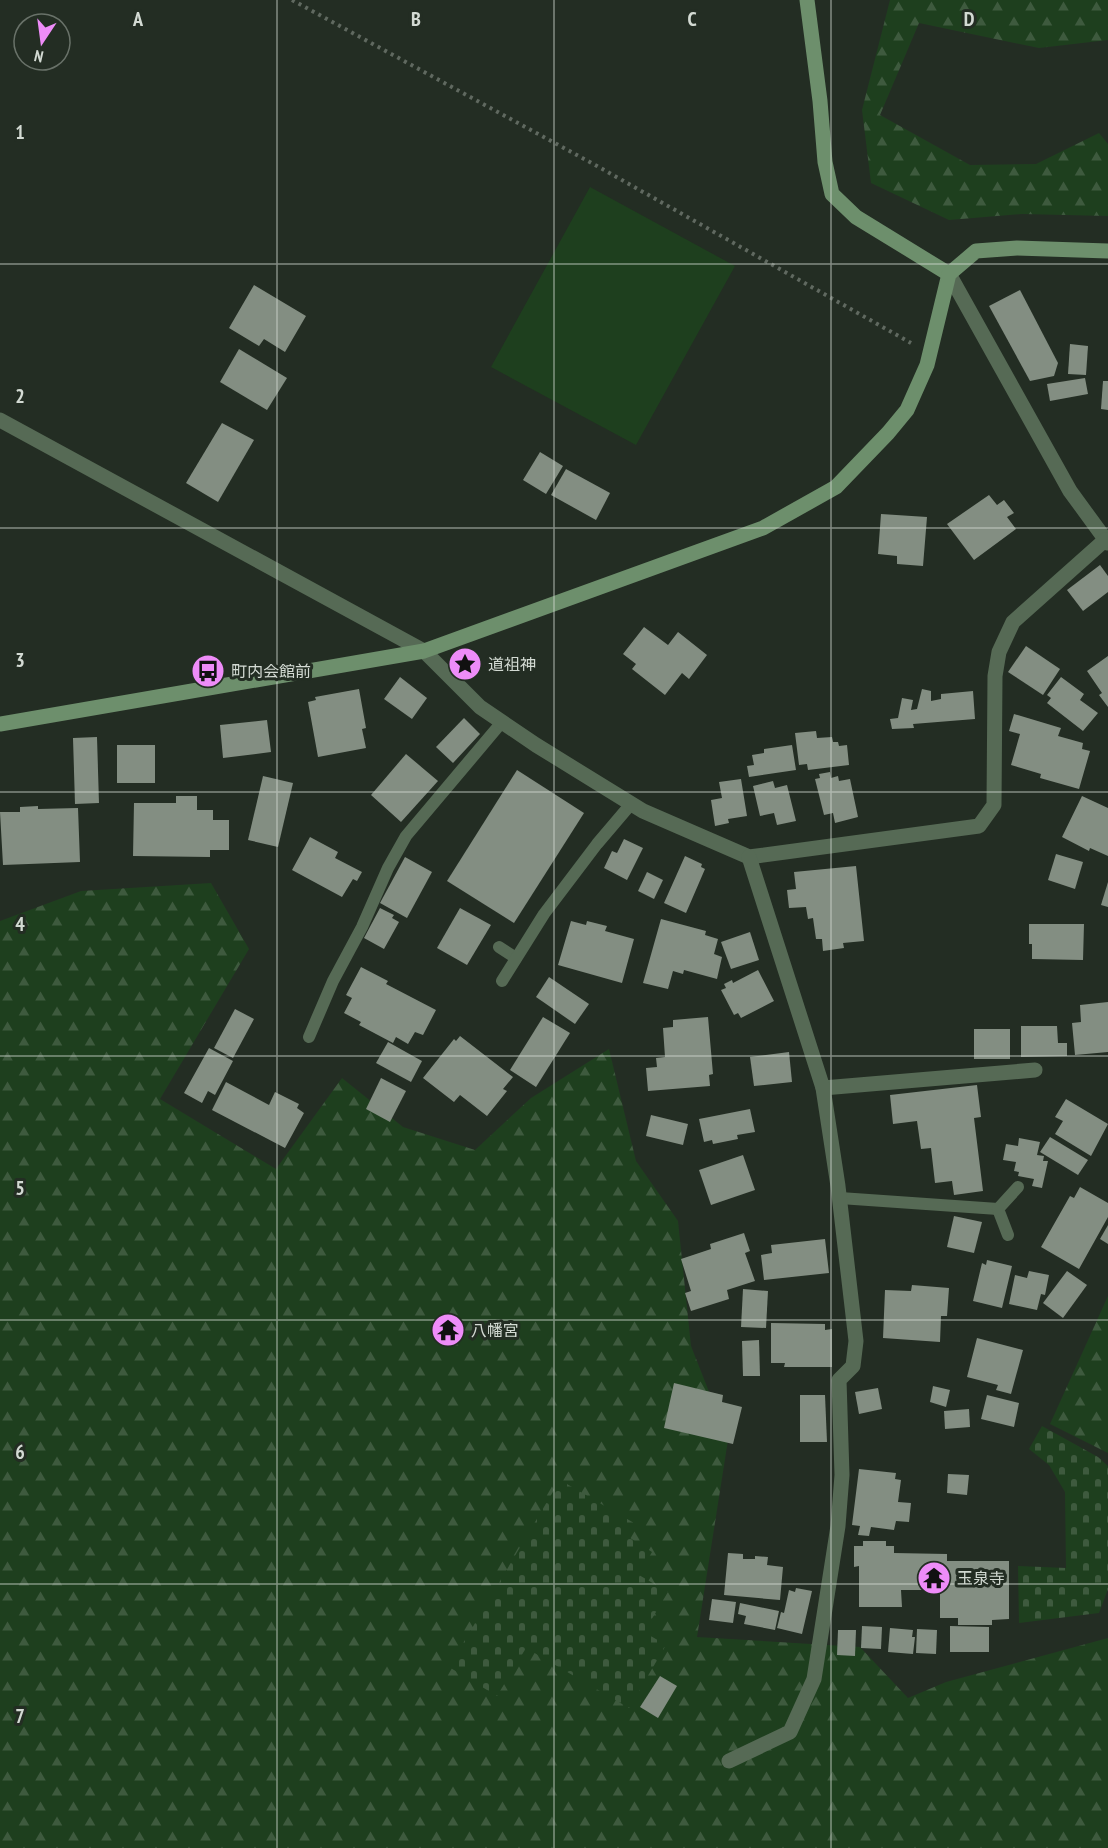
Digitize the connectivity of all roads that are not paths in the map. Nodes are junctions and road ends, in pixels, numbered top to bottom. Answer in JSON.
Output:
{"nodes":[{"id":1,"x":807,"y":0,"type":"edge"},
{"id":2,"x":1108,"y":250,"type":"edge"},
{"id":3,"x":949,"y":274,"type":"junction"},
{"id":4,"x":0,"y":420,"type":"edge"},
{"id":5,"x":1107,"y":541,"type":"edge"},
{"id":6,"x":424,"y":651,"type":"junction"},
{"id":7,"x":502,"y":722,"type":"junction"},
{"id":8,"x":0,"y":724,"type":"edge"},
{"id":9,"x":631,"y":804,"type":"junction"},
{"id":10,"x":749,"y":857,"type":"junction"},
{"id":11,"x":499,"y":947,"type":"dead end"},
{"id":12,"x":516,"y":958,"type":"junction"},
{"id":13,"x":502,"y":981,"type":"dead end"},
{"id":14,"x":309,"y":1037,"type":"dead end"},
{"id":15,"x":1035,"y":1070,"type":"dead end"},
{"id":16,"x":823,"y":1088,"type":"junction"},
{"id":17,"x":1018,"y":1186,"type":"dead end"},
{"id":18,"x":840,"y":1198,"type":"junction"},
{"id":19,"x":998,"y":1209,"type":"junction"},
{"id":20,"x":1008,"y":1235,"type":"dead end"},
{"id":21,"x":729,"y":1761,"type":"dead end"}],
"edges":[{"from":1,"to":3,"type":"street"},
{"from":2,"to":3,"type":"street"},
{"from":3,"to":5,"type":"street"},
{"from":3,"to":6,"type":"street"},
{"from":4,"to":6,"type":"street"},
{"from":5,"to":10,"type":"street"},
{"from":6,"to":7,"type":"street"},
{"from":6,"to":8,"type":"street"},
{"from":7,"to":9,"type":"street"},
{"from":7,"to":14,"type":"lane"},
{"from":9,"to":10,"type":"street"},
{"from":9,"to":12,"type":"lane"},
{"from":10,"to":16,"type":"street"},
{"from":11,"to":12,"type":"lane"},
{"from":12,"to":13,"type":"lane"},
{"from":15,"to":16,"type":"street"},
{"from":16,"to":18,"type":"street"},
{"from":17,"to":19,"type":"lane"},
{"from":18,"to":19,"type":"lane"},
{"from":18,"to":21,"type":"street"},
{"from":19,"to":20,"type":"lane"}]}
